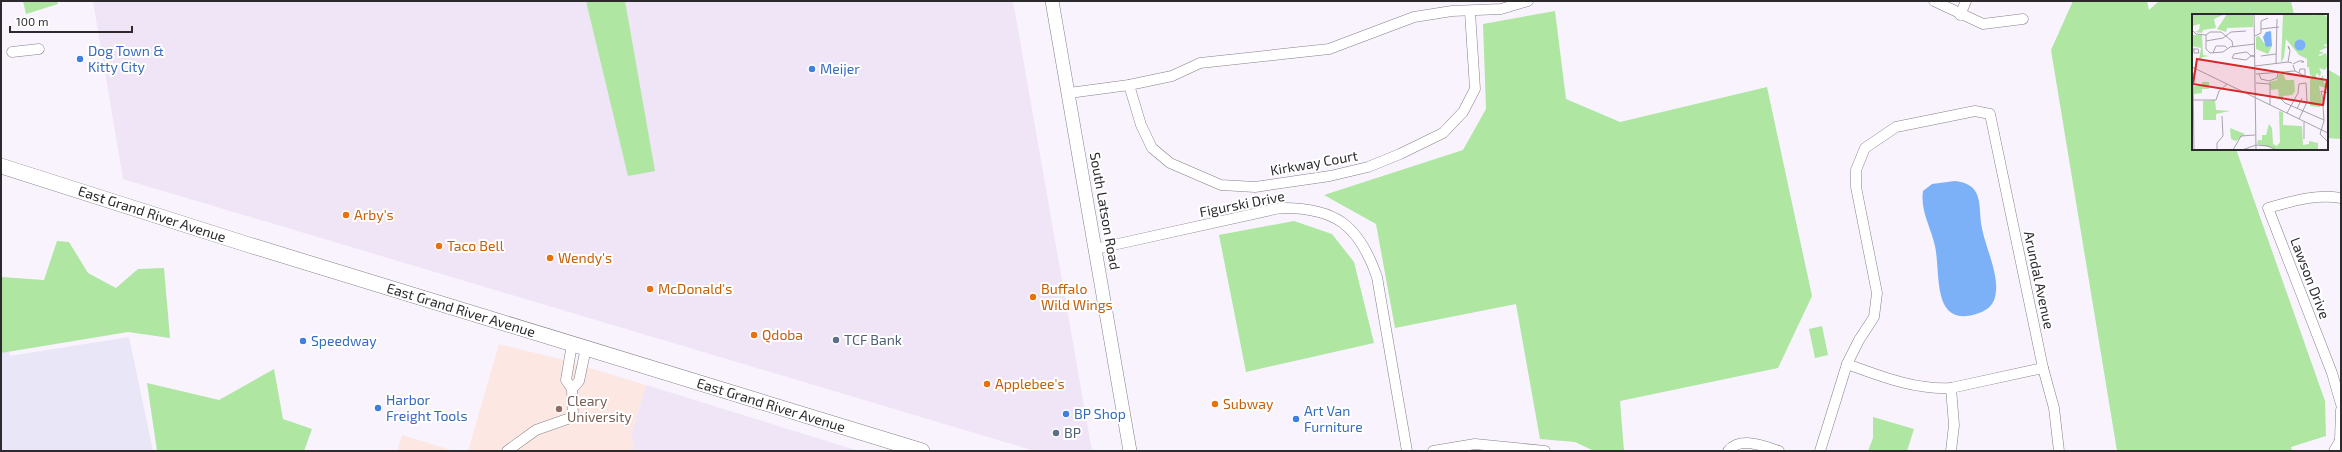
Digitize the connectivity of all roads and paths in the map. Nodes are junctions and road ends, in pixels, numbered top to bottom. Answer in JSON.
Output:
{"nodes":[{"id":1,"x":1052,"y":1,"type":"edge"},
{"id":2,"x":1528,"y":1,"type":"edge"},
{"id":3,"x":1934,"y":1,"type":"edge"},
{"id":4,"x":1966,"y":1,"type":"edge"},
{"id":5,"x":1470,"y":12,"type":"junction"},
{"id":6,"x":1960,"y":15,"type":"junction"},
{"id":7,"x":2023,"y":19,"type":"dead end"},
{"id":8,"x":39,"y":48,"type":"dead end"},
{"id":9,"x":12,"y":52,"type":"dead end"},
{"id":10,"x":1129,"y":85,"type":"junction"},
{"id":11,"x":1069,"y":93,"type":"junction"},
{"id":12,"x":1,"y":166,"type":"edge"},
{"id":13,"x":2341,"y":198,"type":"edge"},
{"id":14,"x":1095,"y":249,"type":"junction"},
{"id":15,"x":579,"y":346,"type":"junction"},
{"id":16,"x":1847,"y":364,"type":"junction"},
{"id":17,"x":2043,"y":368,"type":"junction"},
{"id":18,"x":1951,"y":388,"type":"junction"},
{"id":19,"x":572,"y":389,"type":"junction"},
{"id":20,"x":2341,"y":404,"type":"edge"},
{"id":21,"x":2341,"y":410,"type":"edge"},
{"id":22,"x":2336,"y":446,"type":"edge"},
{"id":23,"x":507,"y":451,"type":"edge"},
{"id":24,"x":922,"y":451,"type":"edge"},
{"id":25,"x":1130,"y":451,"type":"edge"},
{"id":26,"x":1407,"y":451,"type":"edge"},
{"id":27,"x":1432,"y":451,"type":"edge"},
{"id":28,"x":1545,"y":451,"type":"edge"},
{"id":29,"x":1728,"y":451,"type":"edge"},
{"id":30,"x":1779,"y":451,"type":"edge"},
{"id":31,"x":1820,"y":451,"type":"edge"},
{"id":32,"x":1951,"y":451,"type":"edge"},
{"id":33,"x":2059,"y":451,"type":"edge"}],
"edges":[{"from":1,"to":11,"type":"main road","name":"South Latson Road"},
{"from":2,"to":5,"type":"street"},
{"from":3,"to":6,"type":"street"},
{"from":4,"to":6,"type":"street"},
{"from":5,"to":10,"type":"street"},
{"from":5,"to":10,"type":"street","name":"Kirkway Court"},
{"from":6,"to":7,"type":"street"},
{"from":8,"to":9,"type":"street"},
{"from":10,"to":11,"type":"street"},
{"from":11,"to":14,"type":"main road","name":"South Latson Road"},
{"from":12,"to":15,"type":"main road","name":"East Grand River Avenue"},
{"from":13,"to":20,"type":"street","name":"Lawson Drive"},
{"from":14,"to":25,"type":"main road","name":"South Latson Road"},
{"from":14,"to":26,"type":"street","name":"Figurski Drive"},
{"from":15,"to":19,"type":"street"},
{"from":15,"to":19,"type":"street"},
{"from":15,"to":24,"type":"main road","name":"East Grand River Avenue"},
{"from":16,"to":17,"type":"street","name":"Arundal Avenue"},
{"from":16,"to":18,"type":"street"},
{"from":16,"to":31,"type":"street"},
{"from":17,"to":18,"type":"street"},
{"from":17,"to":33,"type":"street","name":"Arundal Avenue"},
{"from":18,"to":32,"type":"street"},
{"from":19,"to":23,"type":"street"},
{"from":21,"to":22,"type":"street"},
{"from":27,"to":28,"type":"street"},
{"from":29,"to":30,"type":"street"}]}
